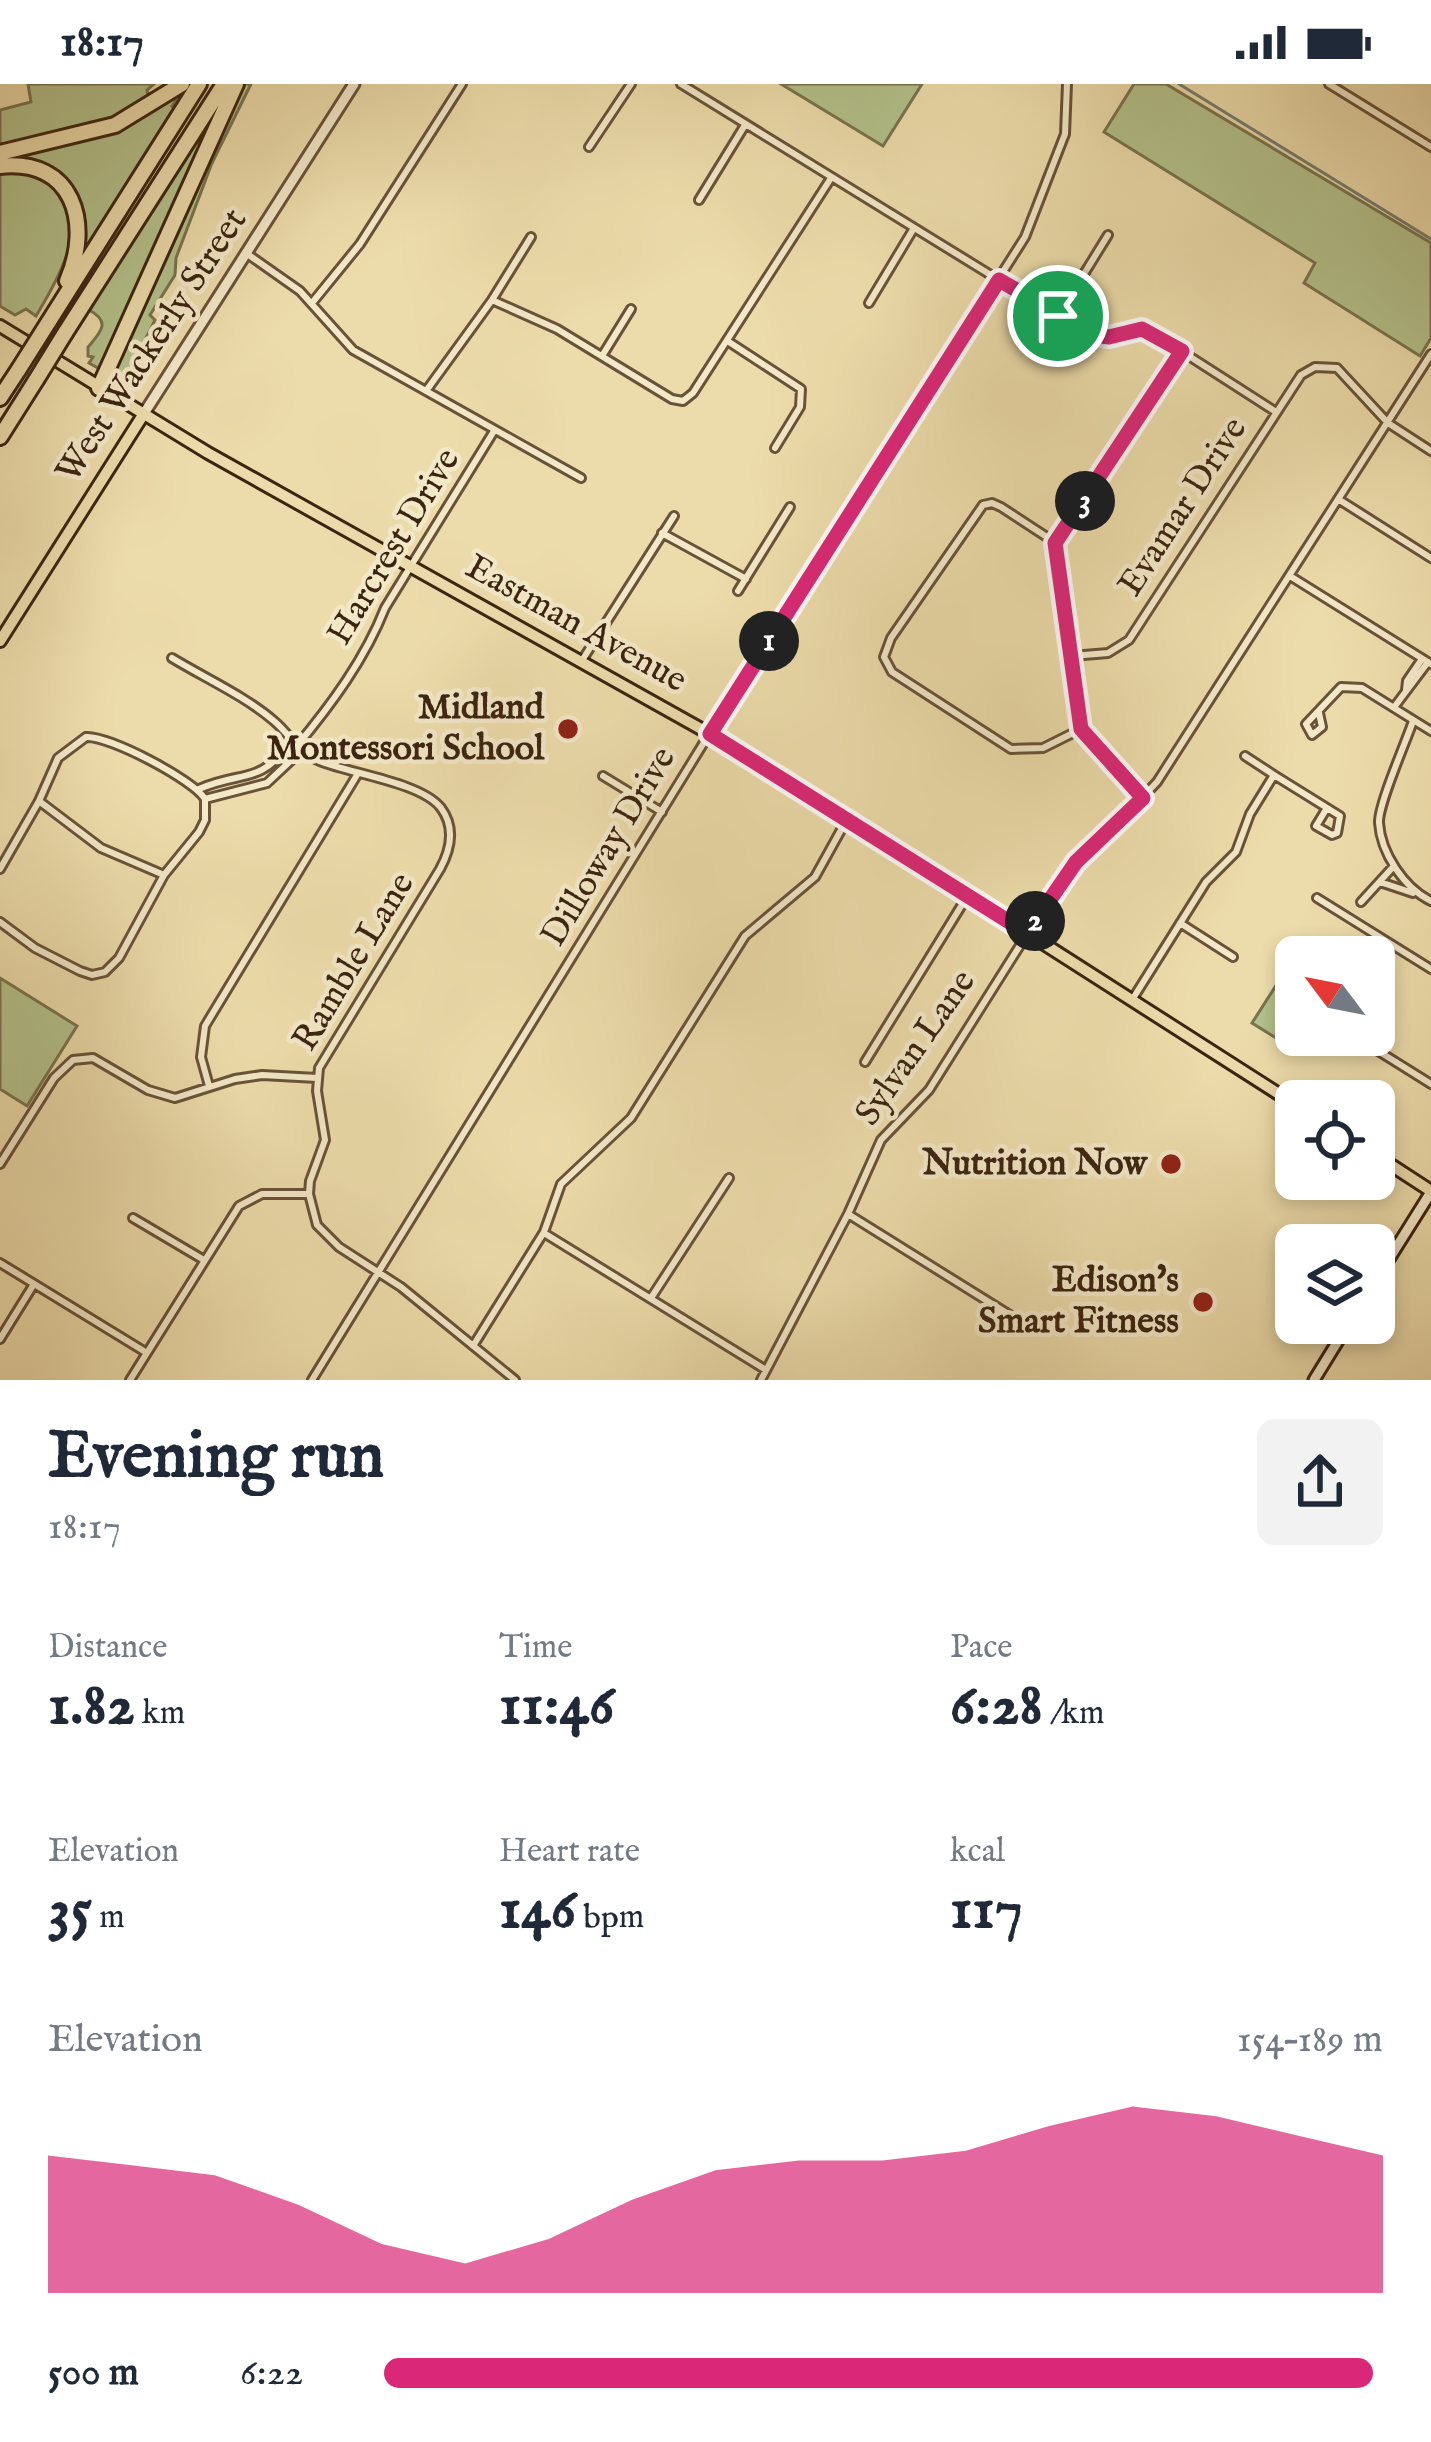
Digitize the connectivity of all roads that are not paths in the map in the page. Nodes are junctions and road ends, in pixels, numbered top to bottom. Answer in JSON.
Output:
{"nodes":[{"id":1,"x":182,"y":84,"type":"edge"},
{"id":2,"x":199,"y":84,"type":"edge"},
{"id":3,"x":224,"y":84,"type":"edge"},
{"id":4,"x":236,"y":84,"type":"edge"},
{"id":5,"x":354,"y":84,"type":"edge"},
{"id":6,"x":462,"y":84,"type":"edge"},
{"id":7,"x":631,"y":84,"type":"edge"},
{"id":8,"x":681,"y":84,"type":"edge"},
{"id":9,"x":1067,"y":84,"type":"edge"},
{"id":10,"x":1328,"y":84,"type":"edge"},
{"id":11,"x":745,"y":125,"type":"junction"},
{"id":12,"x":589,"y":147,"type":"dead end"},
{"id":13,"x":1431,"y":147,"type":"edge"},
{"id":14,"x":0,"y":154,"type":"edge"},
{"id":15,"x":0,"y":166,"type":"edge"},
{"id":16,"x":831,"y":178,"type":"junction"},
{"id":17,"x":699,"y":200,"type":"dead end"},
{"id":18,"x":914,"y":228,"type":"junction"},
{"id":19,"x":1108,"y":235,"type":"dead end"},
{"id":20,"x":531,"y":237,"type":"dead end"},
{"id":21,"x":246,"y":253,"type":"junction"},
{"id":22,"x":999,"y":280,"type":"junction"},
{"id":23,"x":492,"y":300,"type":"junction"},
{"id":24,"x":869,"y":303,"type":"dead end"},
{"id":25,"x":311,"y":304,"type":"junction"},
{"id":26,"x":631,"y":309,"type":"dead end"},
{"id":27,"x":1058,"y":316,"type":"junction"},
{"id":28,"x":49,"y":321,"type":"junction"},
{"id":29,"x":0,"y":326,"type":"edge"},
{"id":30,"x":727,"y":341,"type":"junction"},
{"id":31,"x":1182,"y":351,"type":"junction"},
{"id":32,"x":1431,"y":354,"type":"edge"},
{"id":33,"x":602,"y":356,"type":"junction"},
{"id":34,"x":100,"y":388,"type":"junction"},
{"id":35,"x":426,"y":392,"type":"junction"},
{"id":36,"x":0,"y":398,"type":"edge"},
{"id":37,"x":1276,"y":412,"type":"junction"},
{"id":38,"x":143,"y":415,"type":"junction"},
{"id":39,"x":1388,"y":423,"type":"junction"},
{"id":40,"x":495,"y":430,"type":"junction"},
{"id":41,"x":0,"y":437,"type":"edge"},
{"id":42,"x":775,"y":448,"type":"dead end"},
{"id":43,"x":1431,"y":451,"type":"edge"},
{"id":44,"x":581,"y":478,"type":"dead end"},
{"id":45,"x":1337,"y":499,"type":"junction"},
{"id":46,"x":790,"y":507,"type":"dead end"},
{"id":47,"x":674,"y":516,"type":"dead end"},
{"id":48,"x":662,"y":533,"type":"junction"},
{"id":49,"x":1055,"y":543,"type":"junction"},
{"id":50,"x":1431,"y":558,"type":"edge"},
{"id":51,"x":411,"y":566,"type":"junction"},
{"id":52,"x":1290,"y":576,"type":"junction"},
{"id":53,"x":746,"y":579,"type":"junction"},
{"id":54,"x":738,"y":590,"type":"dead end"},
{"id":55,"x":0,"y":640,"type":"edge"},
{"id":56,"x":1072,"y":656,"type":"junction"},
{"id":57,"x":172,"y":658,"type":"dead end"},
{"id":58,"x":581,"y":662,"type":"junction"},
{"id":59,"x":1427,"y":662,"type":"edge"},
{"id":60,"x":1395,"y":706,"type":"junction"},
{"id":61,"x":1319,"y":713,"type":"dead end"},
{"id":62,"x":1413,"y":721,"type":"junction"},
{"id":63,"x":1081,"y":729,"type":"junction"},
{"id":64,"x":1431,"y":731,"type":"edge"},
{"id":65,"x":710,"y":734,"type":"junction"},
{"id":66,"x":296,"y":747,"type":"junction"},
{"id":67,"x":1245,"y":756,"type":"dead end"},
{"id":68,"x":357,"y":775,"type":"junction"},
{"id":69,"x":1274,"y":775,"type":"junction"},
{"id":70,"x":603,"y":776,"type":"dead end"},
{"id":71,"x":199,"y":789,"type":"junction"},
{"id":72,"x":1143,"y":798,"type":"junction"},
{"id":73,"x":206,"y":799,"type":"junction"},
{"id":74,"x":39,"y":801,"type":"junction"},
{"id":75,"x":1327,"y":808,"type":"junction"},
{"id":76,"x":662,"y":812,"type":"junction"},
{"id":77,"x":848,"y":818,"type":"junction"},
{"id":78,"x":1393,"y":866,"type":"junction"},
{"id":79,"x":0,"y":869,"type":"edge"},
{"id":80,"x":164,"y":875,"type":"junction"},
{"id":81,"x":1380,"y":882,"type":"junction"},
{"id":82,"x":1417,"y":894,"type":"junction"},
{"id":83,"x":968,"y":895,"type":"junction"},
{"id":84,"x":1316,"y":898,"type":"dead end"},
{"id":85,"x":1431,"y":901,"type":"edge"},
{"id":86,"x":1361,"y":902,"type":"dead end"},
{"id":87,"x":0,"y":922,"type":"edge"},
{"id":88,"x":1180,"y":923,"type":"junction"},
{"id":89,"x":1027,"y":933,"type":"junction"},
{"id":90,"x":1233,"y":957,"type":"dead end"},
{"id":91,"x":1431,"y":969,"type":"edge"},
{"id":92,"x":1132,"y":1000,"type":"junction"},
{"id":93,"x":1386,"y":1056,"type":"edge"},
{"id":94,"x":865,"y":1062,"type":"dead end"},
{"id":95,"x":317,"y":1078,"type":"junction"},
{"id":96,"x":1431,"y":1084,"type":"edge"},
{"id":97,"x":209,"y":1086,"type":"junction"},
{"id":98,"x":1275,"y":1092,"type":"edge"},
{"id":99,"x":0,"y":1164,"type":"edge"},
{"id":100,"x":1395,"y":1168,"type":"edge"},
{"id":101,"x":729,"y":1178,"type":"dead end"},
{"id":102,"x":1431,"y":1191,"type":"edge"},
{"id":103,"x":309,"y":1194,"type":"junction"},
{"id":104,"x":848,"y":1214,"type":"junction"},
{"id":105,"x":133,"y":1218,"type":"dead end"},
{"id":106,"x":544,"y":1232,"type":"junction"},
{"id":107,"x":1395,"y":1249,"type":"edge"},
{"id":108,"x":204,"y":1260,"type":"junction"},
{"id":109,"x":0,"y":1263,"type":"edge"},
{"id":110,"x":379,"y":1274,"type":"junction"},
{"id":111,"x":34,"y":1284,"type":"junction"},
{"id":112,"x":651,"y":1298,"type":"junction"},
{"id":113,"x":1021,"y":1322,"type":"dead end"},
{"id":114,"x":0,"y":1339,"type":"edge"},
{"id":115,"x":1336,"y":1344,"type":"edge"},
{"id":116,"x":472,"y":1348,"type":"junction"},
{"id":117,"x":147,"y":1352,"type":"junction"},
{"id":118,"x":766,"y":1370,"type":"junction"},
{"id":119,"x":130,"y":1380,"type":"edge"},
{"id":120,"x":312,"y":1380,"type":"edge"},
{"id":121,"x":514,"y":1380,"type":"edge"},
{"id":122,"x":761,"y":1380,"type":"edge"},
{"id":123,"x":1314,"y":1380,"type":"edge"}],
"edges":[{"from":1,"to":14,"type":"highway"},
{"from":2,"to":28,"type":"highway"},
{"from":3,"to":41,"type":"highway","bridge":true},
{"from":4,"to":34,"type":"highway"},
{"from":5,"to":21,"type":"street","name":"West Wackerly Street"},
{"from":6,"to":25,"type":"street"},
{"from":7,"to":12,"type":"street"},
{"from":8,"to":11,"type":"street"},
{"from":9,"to":22,"type":"street","name":"Dilloway Drive"},
{"from":10,"to":13,"type":"street"},
{"from":11,"to":16,"type":"street"},
{"from":11,"to":17,"type":"street"},
{"from":15,"to":28,"type":"highway"},
{"from":16,"to":18,"type":"street"},
{"from":16,"to":30,"type":"street"},
{"from":18,"to":22,"type":"street"},
{"from":18,"to":24,"type":"street"},
{"from":19,"to":27,"type":"street"},
{"from":20,"to":23,"type":"street"},
{"from":21,"to":25,"type":"street"},
{"from":21,"to":38,"type":"street","name":"West Wackerly Street"},
{"from":22,"to":27,"type":"street"},
{"from":22,"to":65,"type":"street","name":"Dilloway Drive"},
{"from":23,"to":33,"type":"street"},
{"from":23,"to":35,"type":"street"},
{"from":25,"to":35,"type":"street"},
{"from":26,"to":33,"type":"street"},
{"from":27,"to":31,"type":"street"},
{"from":28,"to":36,"type":"highway","bridge":true},
{"from":29,"to":34,"type":"main road","name":"Eastman Avenue"},
{"from":30,"to":33,"type":"street"},
{"from":30,"to":42,"type":"street"},
{"from":31,"to":37,"type":"street"},
{"from":31,"to":49,"type":"street"},
{"from":32,"to":39,"type":"street","name":"Sylvan Lane"},
{"from":34,"to":38,"type":"main road","name":"Eastman Avenue"},
{"from":35,"to":40,"type":"street"},
{"from":37,"to":39,"type":"street","name":"Evamar Drive"},
{"from":37,"to":56,"type":"street","name":"Evamar Drive"},
{"from":38,"to":51,"type":"main road","name":"Eastman Avenue"},
{"from":38,"to":55,"type":"main road","name":"West Wackerly Street"},
{"from":39,"to":43,"type":"street"},
{"from":39,"to":45,"type":"street","name":"Sylvan Lane"},
{"from":40,"to":44,"type":"street"},
{"from":40,"to":51,"type":"street","name":"Harcrest Drive"},
{"from":45,"to":50,"type":"street"},
{"from":45,"to":52,"type":"street","name":"Sylvan Lane"},
{"from":46,"to":53,"type":"street"},
{"from":47,"to":48,"type":"street"},
{"from":48,"to":53,"type":"street"},
{"from":48,"to":58,"type":"street"},
{"from":49,"to":56,"type":"street"},
{"from":49,"to":63,"type":"street"},
{"from":51,"to":58,"type":"main road","name":"Eastman Avenue"},
{"from":51,"to":66,"type":"street","name":"Harcrest Drive"},
{"from":52,"to":59,"type":"street"},
{"from":52,"to":72,"type":"street","name":"Sylvan Lane"},
{"from":53,"to":54,"type":"street"},
{"from":56,"to":63,"type":"street"},
{"from":57,"to":66,"type":"street"},
{"from":58,"to":65,"type":"main road","name":"Eastman Avenue"},
{"from":59,"to":60,"type":"street"},
{"from":60,"to":61,"type":"street"},
{"from":60,"to":62,"type":"street"},
{"from":62,"to":64,"type":"street"},
{"from":62,"to":78,"type":"street"},
{"from":63,"to":72,"type":"street"},
{"from":65,"to":76,"type":"street","name":"Dilloway Drive"},
{"from":65,"to":77,"type":"main road","name":"Eastman Avenue"},
{"from":66,"to":68,"type":"street"},
{"from":66,"to":71,"type":"street"},
{"from":66,"to":73,"type":"street"},
{"from":67,"to":69,"type":"street"},
{"from":68,"to":95,"type":"street","name":"Ramble Lane"},
{"from":68,"to":97,"type":"street"},
{"from":69,"to":75,"type":"street"},
{"from":69,"to":88,"type":"street"},
{"from":70,"to":76,"type":"street"},
{"from":71,"to":73,"type":"street"},
{"from":71,"to":74,"type":"street"},
{"from":72,"to":89,"type":"street","name":"Sylvan Lane"},
{"from":73,"to":80,"type":"street"},
{"from":74,"to":79,"type":"street"},
{"from":74,"to":80,"type":"street"},
{"from":75,"to":75,"type":"street"},
{"from":76,"to":110,"type":"street","name":"Dilloway Drive"},
{"from":77,"to":83,"type":"main road","name":"Eastman Avenue"},
{"from":77,"to":106,"type":"street"},
{"from":78,"to":81,"type":"street"},
{"from":78,"to":82,"type":"street"},
{"from":80,"to":87,"type":"street"},
{"from":81,"to":82,"type":"street"},
{"from":81,"to":86,"type":"street"},
{"from":82,"to":85,"type":"street"},
{"from":83,"to":89,"type":"main road","name":"Eastman Avenue"},
{"from":83,"to":94,"type":"street"},
{"from":84,"to":91,"type":"street"},
{"from":88,"to":90,"type":"street"},
{"from":88,"to":92,"type":"street"},
{"from":89,"to":92,"type":"main road","name":"Eastman Avenue"},
{"from":89,"to":104,"type":"street","name":"Sylvan Lane"},
{"from":92,"to":98,"type":"main road","name":"Eastman Avenue"},
{"from":93,"to":96,"type":"street"},
{"from":95,"to":97,"type":"street"},
{"from":95,"to":103,"type":"street","name":"Ramble Lane"},
{"from":97,"to":99,"type":"street"},
{"from":100,"to":102,"type":"main road"},
{"from":101,"to":112,"type":"street"},
{"from":102,"to":107,"type":"street"},
{"from":103,"to":108,"type":"street"},
{"from":103,"to":110,"type":"street"},
{"from":104,"to":113,"type":"street"},
{"from":104,"to":118,"type":"street","name":"Sylvan Lane"},
{"from":105,"to":108,"type":"street"},
{"from":106,"to":112,"type":"street"},
{"from":106,"to":116,"type":"street"},
{"from":108,"to":117,"type":"street"},
{"from":109,"to":111,"type":"street"},
{"from":110,"to":116,"type":"street"},
{"from":110,"to":120,"type":"street","name":"Dilloway Drive"},
{"from":111,"to":114,"type":"street"},
{"from":111,"to":117,"type":"street"},
{"from":112,"to":118,"type":"street"},
{"from":115,"to":123,"type":"street"},
{"from":116,"to":121,"type":"street"},
{"from":117,"to":119,"type":"street"},
{"from":118,"to":122,"type":"street","name":"Sylvan Lane"}]}
